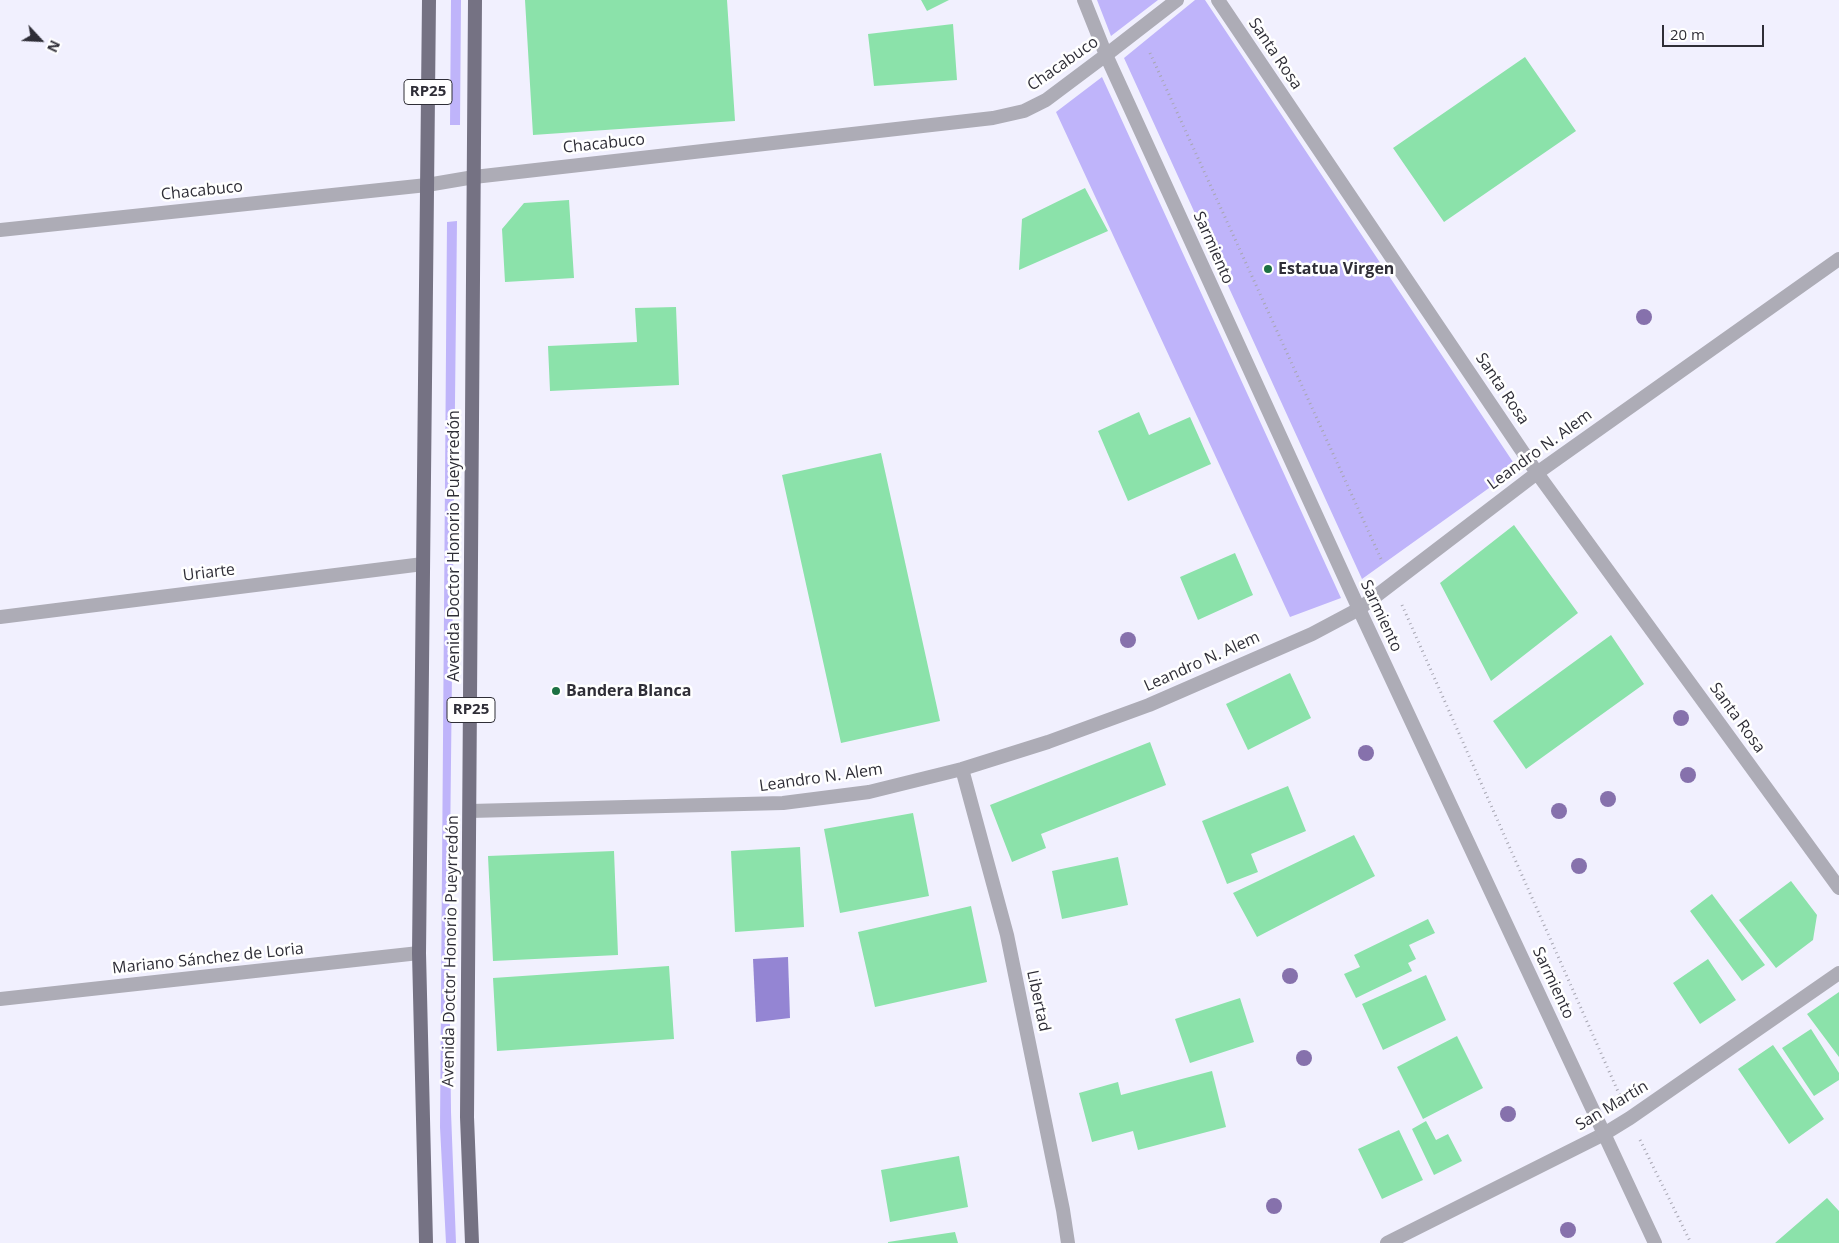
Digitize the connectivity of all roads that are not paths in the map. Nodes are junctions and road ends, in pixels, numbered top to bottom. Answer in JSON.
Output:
{"nodes":[{"id":1,"x":429,"y":0,"type":"edge"},
{"id":2,"x":474,"y":0,"type":"edge"},
{"id":3,"x":1084,"y":0,"type":"edge"},
{"id":4,"x":1177,"y":0,"type":"edge"},
{"id":5,"x":1218,"y":0,"type":"edge"},
{"id":6,"x":1106,"y":55,"type":"junction"},
{"id":7,"x":474,"y":176,"type":"junction"},
{"id":8,"x":427,"y":185,"type":"junction"},
{"id":9,"x":0,"y":230,"type":"edge"},
{"id":10,"x":1839,"y":258,"type":"edge"},
{"id":11,"x":1537,"y":473,"type":"junction"},
{"id":12,"x":423,"y":564,"type":"junction"},
{"id":13,"x":1359,"y":609,"type":"junction"},
{"id":14,"x":0,"y":617,"type":"edge"},
{"id":15,"x":962,"y":769,"type":"junction"},
{"id":16,"x":470,"y":811,"type":"junction"},
{"id":17,"x":1839,"y":888,"type":"edge"},
{"id":18,"x":419,"y":953,"type":"junction"},
{"id":19,"x":1839,"y":973,"type":"edge"},
{"id":20,"x":0,"y":999,"type":"edge"},
{"id":21,"x":1604,"y":1134,"type":"junction"},
{"id":22,"x":426,"y":1243,"type":"edge"},
{"id":23,"x":472,"y":1243,"type":"edge"},
{"id":24,"x":1068,"y":1243,"type":"edge"},
{"id":25,"x":1386,"y":1243,"type":"edge"},
{"id":26,"x":1655,"y":1243,"type":"edge"}],
"edges":[{"from":1,"to":8,"type":"main road","name":"Avenida Doctor Honorio Pueyrredón","number":"RP25"},
{"from":2,"to":7,"type":"main road","name":"Avenida Doctor Honorio Pueyrredón","number":"RP25"},
{"from":3,"to":6,"type":"street","name":"Sarmiento"},
{"from":4,"to":6,"type":"street","name":"Chacabuco"},
{"from":5,"to":11,"type":"street","name":"Santa Rosa"},
{"from":6,"to":7,"type":"street","name":"Chacabuco"},
{"from":6,"to":13,"type":"street","name":"Sarmiento"},
{"from":7,"to":8,"type":"street","name":"Chacabuco"},
{"from":7,"to":16,"type":"main road","name":"Avenida Doctor Honorio Pueyrredón","number":"RP25"},
{"from":8,"to":9,"type":"street","name":"Chacabuco"},
{"from":8,"to":12,"type":"main road","name":"Avenida Doctor Honorio Pueyrredón","number":"RP25"},
{"from":10,"to":11,"type":"street","name":"Leandro N. Alem"},
{"from":11,"to":13,"type":"street","name":"Leandro N. Alem"},
{"from":11,"to":17,"type":"street","name":"Santa Rosa"},
{"from":12,"to":14,"type":"street","name":"Uriarte"},
{"from":12,"to":18,"type":"main road","name":"Avenida Doctor Honorio Pueyrredón","number":"RP25"},
{"from":13,"to":15,"type":"street","name":"Leandro N. Alem"},
{"from":13,"to":21,"type":"street","name":"Sarmiento"},
{"from":15,"to":16,"type":"street","name":"Leandro N. Alem"},
{"from":15,"to":24,"type":"street","name":"Libertad"},
{"from":16,"to":23,"type":"main road","name":"Avenida Doctor Honorio Pueyrredón","number":"RP25"},
{"from":18,"to":20,"type":"street","name":"Mariano Sánchez de Loria"},
{"from":18,"to":22,"type":"main road","name":"Avenida Doctor Honorio Pueyrredón","number":"RP25"},
{"from":19,"to":21,"type":"street","name":"San Martín"},
{"from":21,"to":25,"type":"street","name":"San Martín"},
{"from":21,"to":26,"type":"street","name":"Sarmiento"}]}
